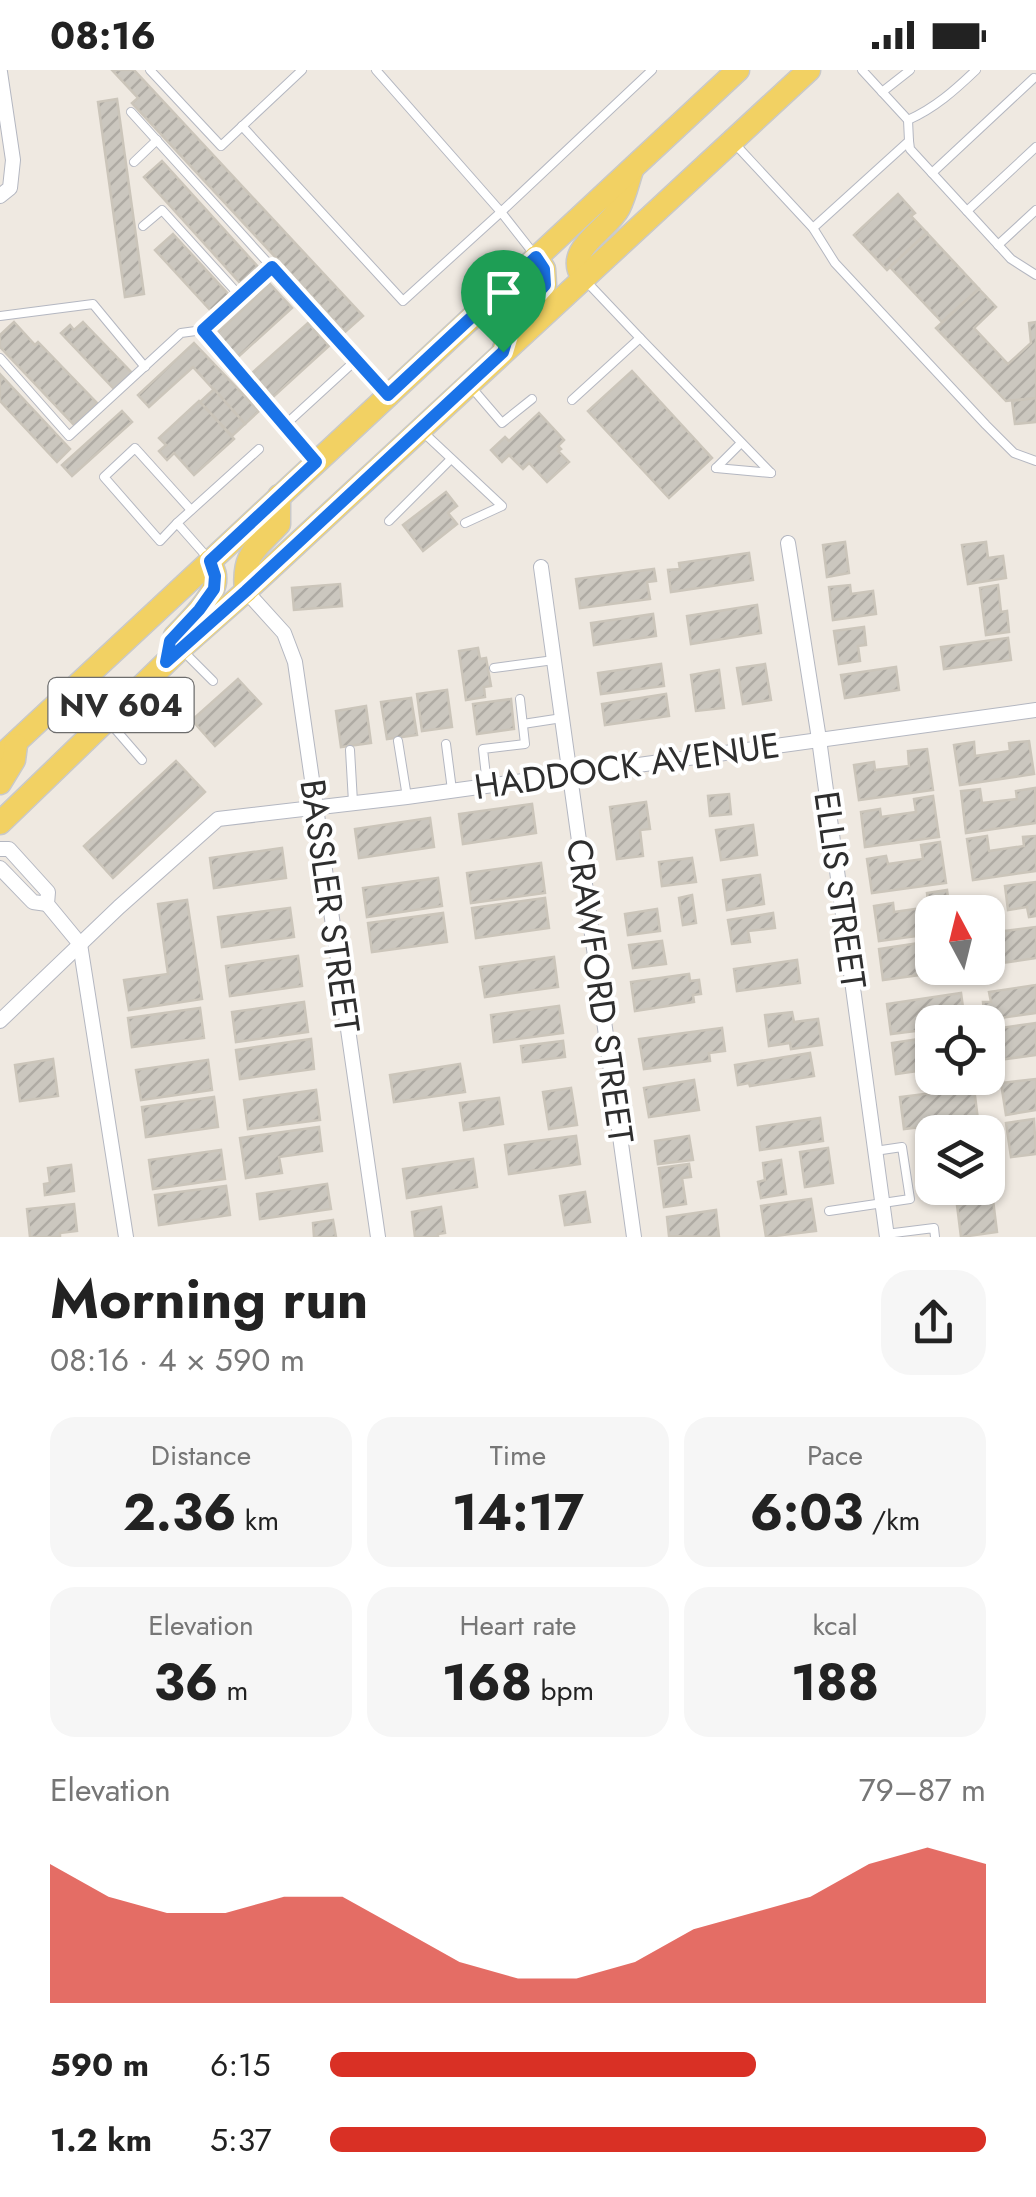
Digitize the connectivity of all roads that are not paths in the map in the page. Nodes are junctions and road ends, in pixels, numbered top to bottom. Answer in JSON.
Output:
{"nodes":[{"id":1,"x":150,"y":70,"type":"edge"},
{"id":2,"x":302,"y":70,"type":"edge"},
{"id":3,"x":376,"y":70,"type":"edge"},
{"id":4,"x":652,"y":70,"type":"edge"},
{"id":5,"x":738,"y":70,"type":"edge"},
{"id":6,"x":809,"y":70,"type":"edge"},
{"id":7,"x":862,"y":70,"type":"edge"},
{"id":8,"x":910,"y":70,"type":"edge"},
{"id":9,"x":976,"y":70,"type":"edge"},
{"id":10,"x":1026,"y":70,"type":"edge"},
{"id":11,"x":0,"y":72,"type":"edge"},
{"id":12,"x":1035,"y":79,"type":"edge"},
{"id":13,"x":882,"y":92,"type":"junction"},
{"id":14,"x":132,"y":112,"type":"dead end"},
{"id":15,"x":908,"y":120,"type":"junction"},
{"id":16,"x":242,"y":126,"type":"junction"},
{"id":17,"x":157,"y":140,"type":"junction"},
{"id":18,"x":732,"y":141,"type":"junction"},
{"id":19,"x":909,"y":141,"type":"junction"},
{"id":20,"x":1036,"y":148,"type":"edge"},
{"id":21,"x":134,"y":162,"type":"dead end"},
{"id":22,"x":634,"y":167,"type":"junction"},
{"id":23,"x":932,"y":173,"type":"junction"},
{"id":24,"x":5,"y":192,"type":"edge"},
{"id":25,"x":1036,"y":210,"type":"edge"},
{"id":26,"x":967,"y":211,"type":"junction"},
{"id":27,"x":500,"y":212,"type":"junction"},
{"id":28,"x":143,"y":226,"type":"dead end"},
{"id":29,"x":813,"y":228,"type":"junction"},
{"id":30,"x":998,"y":245,"type":"junction"},
{"id":31,"x":536,"y":257,"type":"junction"},
{"id":32,"x":272,"y":267,"type":"junction"},
{"id":33,"x":1036,"y":275,"type":"edge"},
{"id":34,"x":584,"y":278,"type":"junction"},
{"id":35,"x":240,"y":296,"type":"junction"},
{"id":36,"x":0,"y":316,"type":"edge"},
{"id":37,"x":203,"y":330,"type":"junction"},
{"id":38,"x":640,"y":338,"type":"junction"},
{"id":39,"x":503,"y":352,"type":"junction"},
{"id":40,"x":0,"y":358,"type":"edge"},
{"id":41,"x":356,"y":360,"type":"junction"},
{"id":42,"x":144,"y":367,"type":"junction"},
{"id":43,"x":468,"y":384,"type":"junction"},
{"id":44,"x":388,"y":395,"type":"junction"},
{"id":45,"x":532,"y":399,"type":"dead end"},
{"id":46,"x":572,"y":400,"type":"dead end"},
{"id":47,"x":285,"y":425,"type":"junction"},
{"id":48,"x":420,"y":430,"type":"junction"},
{"id":49,"x":742,"y":443,"type":"junction"},
{"id":50,"x":259,"y":449,"type":"dead end"},
{"id":51,"x":451,"y":459,"type":"junction"},
{"id":52,"x":1036,"y":461,"type":"edge"},
{"id":53,"x":316,"y":462,"type":"junction"},
{"id":54,"x":279,"y":496,"type":"junction"},
{"id":55,"x":191,"y":510,"type":"junction"},
{"id":56,"x":389,"y":521,"type":"dead end"},
{"id":57,"x":177,"y":523,"type":"junction"},
{"id":58,"x":465,"y":523,"type":"dead end"},
{"id":59,"x":788,"y":543,"type":"dead end"},
{"id":60,"x":210,"y":561,"type":"junction"},
{"id":61,"x":541,"y":567,"type":"dead end"},
{"id":62,"x":246,"y":591,"type":"junction"},
{"id":63,"x":174,"y":655,"type":"junction"},
{"id":64,"x":554,"y":660,"type":"junction"},
{"id":65,"x":494,"y":668,"type":"dead end"},
{"id":66,"x":212,"y":681,"type":"dead end"},
{"id":67,"x":520,"y":700,"type":"dead end"},
{"id":68,"x":1036,"y":710,"type":"edge"},
{"id":69,"x":562,"y":718,"type":"junction"},
{"id":70,"x":107,"y":720,"type":"junction"},
{"id":71,"x":523,"y":724,"type":"junction"},
{"id":72,"x":819,"y":740,"type":"junction"},
{"id":73,"x":398,"y":742,"type":"dead end"},
{"id":74,"x":446,"y":744,"type":"dead end"},
{"id":75,"x":8,"y":749,"type":"edge"},
{"id":76,"x":350,"y":750,"type":"dead end"},
{"id":77,"x":142,"y":760,"type":"dead end"},
{"id":78,"x":570,"y":774,"type":"junction"},
{"id":79,"x":0,"y":784,"type":"edge"},
{"id":80,"x":487,"y":786,"type":"junction"},
{"id":81,"x":452,"y":790,"type":"junction"},
{"id":82,"x":407,"y":797,"type":"junction"},
{"id":83,"x":353,"y":802,"type":"junction"},
{"id":84,"x":317,"y":807,"type":"junction"},
{"id":85,"x":0,"y":823,"type":"edge"},
{"id":86,"x":0,"y":849,"type":"edge"},
{"id":87,"x":0,"y":868,"type":"edge"},
{"id":88,"x":46,"y":904,"type":"junction"},
{"id":89,"x":80,"y":944,"type":"junction"},
{"id":90,"x":0,"y":1021,"type":"edge"},
{"id":91,"x":875,"y":1151,"type":"junction"},
{"id":92,"x":882,"y":1203,"type":"junction"},
{"id":93,"x":829,"y":1210,"type":"dead end"},
{"id":94,"x":887,"y":1236,"type":"edge"},
{"id":95,"x":126,"y":1237,"type":"edge"},
{"id":96,"x":378,"y":1237,"type":"edge"},
{"id":97,"x":634,"y":1237,"type":"edge"},
{"id":98,"x":935,"y":1237,"type":"edge"}],
"edges":[{"from":1,"to":16,"type":"lane"},
{"from":2,"to":16,"type":"lane"},
{"from":3,"to":27,"type":"lane"},
{"from":4,"to":27,"type":"lane"},
{"from":5,"to":22,"type":"main road","number":"NV 604"},
{"from":6,"to":18,"type":"main road","number":"NV 604"},
{"from":7,"to":13,"type":"lane"},
{"from":8,"to":13,"type":"lane"},
{"from":9,"to":15,"type":"lane"},
{"from":10,"to":12,"type":"lane"},
{"from":11,"to":24,"type":"street"},
{"from":12,"to":23,"type":"lane"},
{"from":13,"to":15,"type":"lane"},
{"from":14,"to":17,"type":"lane"},
{"from":15,"to":19,"type":"lane"},
{"from":16,"to":27,"type":"lane"},
{"from":17,"to":21,"type":"lane"},
{"from":17,"to":32,"type":"lane"},
{"from":18,"to":29,"type":"lane"},
{"from":18,"to":34,"type":"main road","number":"NV 604"},
{"from":19,"to":23,"type":"lane"},
{"from":19,"to":29,"type":"lane"},
{"from":20,"to":26,"type":"lane"},
{"from":22,"to":31,"type":"main road","number":"NV 604"},
{"from":22,"to":34,"type":"main road"},
{"from":23,"to":26,"type":"lane"},
{"from":25,"to":30,"type":"lane"},
{"from":26,"to":30,"type":"lane"},
{"from":27,"to":31,"type":"lane"},
{"from":28,"to":35,"type":"lane"},
{"from":29,"to":52,"type":"lane"},
{"from":30,"to":33,"type":"lane"},
{"from":31,"to":39,"type":"main road"},
{"from":31,"to":44,"type":"main road","number":"NV 604"},
{"from":32,"to":35,"type":"lane"},
{"from":32,"to":41,"type":"lane"},
{"from":34,"to":38,"type":"lane"},
{"from":34,"to":39,"type":"main road","number":"NV 604"},
{"from":35,"to":37,"type":"lane"},
{"from":36,"to":42,"type":"lane"},
{"from":37,"to":42,"type":"lane"},
{"from":37,"to":47,"type":"lane"},
{"from":38,"to":46,"type":"lane"},
{"from":38,"to":49,"type":"lane"},
{"from":39,"to":43,"type":"main road","number":"NV 604"},
{"from":40,"to":42,"type":"lane"},
{"from":41,"to":44,"type":"lane"},
{"from":41,"to":47,"type":"lane"},
{"from":43,"to":45,"type":"lane"},
{"from":43,"to":48,"type":"main road","number":"NV 604"},
{"from":44,"to":53,"type":"main road","number":"NV 604"},
{"from":47,"to":53,"type":"lane"},
{"from":48,"to":51,"type":"lane"},
{"from":48,"to":62,"type":"main road","number":"NV 604"},
{"from":49,"to":49,"type":"lane"},
{"from":50,"to":55,"type":"lane"},
{"from":51,"to":56,"type":"lane"},
{"from":51,"to":58,"type":"lane"},
{"from":53,"to":54,"type":"main road","number":"NV 604"},
{"from":54,"to":60,"type":"main road","number":"NV 604"},
{"from":54,"to":62,"type":"main road"},
{"from":55,"to":57,"type":"lane"},
{"from":55,"to":57,"type":"lane"},
{"from":57,"to":60,"type":"lane"},
{"from":59,"to":72,"type":"street","name":"ELLIS STREET"},
{"from":60,"to":63,"type":"main road"},
{"from":60,"to":75,"type":"main road","number":"NV 604"},
{"from":61,"to":64,"type":"street","name":"CRAWFORD STREET"},
{"from":62,"to":63,"type":"main road","number":"NV 604"},
{"from":62,"to":84,"type":"street","name":"BASSLER STREET"},
{"from":63,"to":66,"type":"lane"},
{"from":63,"to":70,"type":"main road","number":"NV 604"},
{"from":64,"to":65,"type":"lane"},
{"from":64,"to":69,"type":"street","name":"CRAWFORD STREET"},
{"from":67,"to":71,"type":"lane"},
{"from":68,"to":72,"type":"street","name":"HADDOCK AVENUE"},
{"from":69,"to":71,"type":"lane"},
{"from":69,"to":78,"type":"street","name":"CRAWFORD STREET"},
{"from":70,"to":77,"type":"lane"},
{"from":70,"to":85,"type":"main road","number":"NV 604"},
{"from":71,"to":80,"type":"lane"},
{"from":72,"to":78,"type":"street","name":"HADDOCK AVENUE"},
{"from":72,"to":91,"type":"street","name":"ELLIS STREET"},
{"from":73,"to":82,"type":"lane"},
{"from":74,"to":81,"type":"lane"},
{"from":75,"to":79,"type":"main road"},
{"from":76,"to":83,"type":"lane"},
{"from":78,"to":80,"type":"street","name":"HADDOCK AVENUE"},
{"from":78,"to":97,"type":"street","name":"CRAWFORD STREET"},
{"from":80,"to":81,"type":"street","name":"HADDOCK AVENUE"},
{"from":81,"to":82,"type":"street","name":"HADDOCK AVENUE"},
{"from":82,"to":83,"type":"street","name":"HADDOCK AVENUE"},
{"from":83,"to":84,"type":"street","name":"HADDOCK AVENUE"},
{"from":84,"to":89,"type":"street","name":"HADDOCK AVENUE"},
{"from":84,"to":96,"type":"street","name":"BASSLER STREET"},
{"from":86,"to":88,"type":"street"},
{"from":87,"to":88,"type":"street"},
{"from":88,"to":89,"type":"street"},
{"from":89,"to":90,"type":"street"},
{"from":89,"to":95,"type":"street"},
{"from":91,"to":92,"type":"street","name":"ELLIS STREET"},
{"from":91,"to":92,"type":"lane"},
{"from":92,"to":93,"type":"lane"},
{"from":92,"to":94,"type":"street","name":"ELLIS STREET"},
{"from":94,"to":98,"type":"lane"}]}
